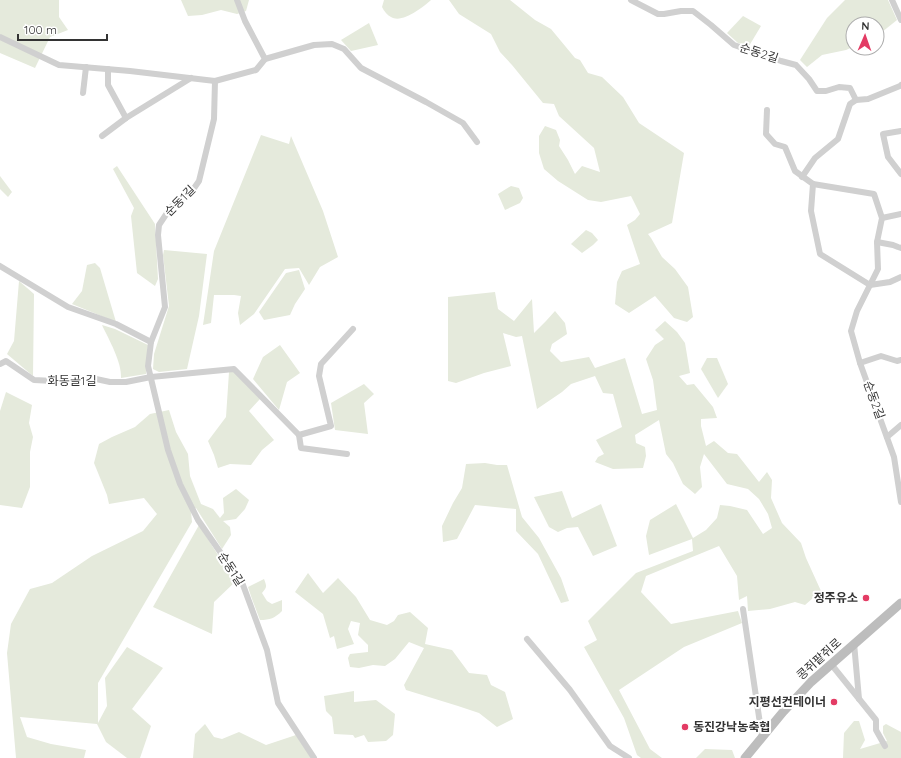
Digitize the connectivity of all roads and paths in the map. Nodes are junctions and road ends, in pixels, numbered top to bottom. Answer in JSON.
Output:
{"nodes":[{"id":1,"x":237,"y":0,"type":"edge"},
{"id":2,"x":631,"y":0,"type":"edge"},
{"id":3,"x":892,"y":0,"type":"edge"},
{"id":4,"x":901,"y":20,"type":"edge"},
{"id":5,"x":0,"y":37,"type":"edge"},
{"id":6,"x":265,"y":59,"type":"junction"},
{"id":7,"x":86,"y":68,"type":"junction"},
{"id":8,"x":108,"y":69,"type":"junction"},
{"id":9,"x":191,"y":78,"type":"junction"},
{"id":10,"x":215,"y":81,"type":"junction"},
{"id":11,"x":901,"y":87,"type":"edge"},
{"id":12,"x":83,"y":93,"type":"dead end"},
{"id":13,"x":856,"y":100,"type":"junction"},
{"id":14,"x":767,"y":110,"type":"dead end"},
{"id":15,"x":126,"y":118,"type":"junction"},
{"id":16,"x":901,"y":131,"type":"edge"},
{"id":17,"x":102,"y":136,"type":"dead end"},
{"id":18,"x":477,"y":142,"type":"dead end"},
{"id":19,"x":901,"y":174,"type":"edge"},
{"id":20,"x":802,"y":176,"type":"junction"},
{"id":21,"x":813,"y":184,"type":"junction"},
{"id":22,"x":901,"y":214,"type":"edge"},
{"id":23,"x":882,"y":218,"type":"junction"},
{"id":24,"x":877,"y":242,"type":"junction"},
{"id":25,"x":901,"y":248,"type":"edge"},
{"id":26,"x":0,"y":266,"type":"edge"},
{"id":27,"x":901,"y":277,"type":"edge"},
{"id":28,"x":870,"y":285,"type":"junction"},
{"id":29,"x":353,"y":328,"type":"dead end"},
{"id":30,"x":151,"y":342,"type":"junction"},
{"id":31,"x":901,"y":360,"type":"edge"},
{"id":32,"x":860,"y":363,"type":"junction"},
{"id":33,"x":0,"y":364,"type":"edge"},
{"id":34,"x":151,"y":377,"type":"junction"},
{"id":35,"x":901,"y":425,"type":"edge"},
{"id":36,"x":299,"y":435,"type":"junction"},
{"id":37,"x":887,"y":437,"type":"junction"},
{"id":38,"x":347,"y":454,"type":"dead end"},
{"id":39,"x":901,"y":502,"type":"edge"},
{"id":40,"x":900,"y":603,"type":"edge"},
{"id":41,"x":743,"y":609,"type":"dead end"},
{"id":42,"x":527,"y":639,"type":"dead end"},
{"id":43,"x":854,"y":643,"type":"junction"},
{"id":44,"x":831,"y":664,"type":"junction"},
{"id":45,"x":859,"y":699,"type":"junction"},
{"id":46,"x":762,"y":737,"type":"junction"},
{"id":47,"x":884,"y":746,"type":"dead end"},
{"id":48,"x":314,"y":758,"type":"edge"},
{"id":49,"x":629,"y":758,"type":"edge"},
{"id":50,"x":745,"y":758,"type":"edge"}],
"edges":[{"from":1,"to":6,"type":"street"},
{"from":2,"to":13,"type":"street","name":"순동2길"},
{"from":3,"to":4,"type":"street"},
{"from":5,"to":7,"type":"street"},
{"from":6,"to":10,"type":"street"},
{"from":6,"to":18,"type":"street"},
{"from":7,"to":8,"type":"street"},
{"from":7,"to":12,"type":"street"},
{"from":8,"to":9,"type":"street"},
{"from":8,"to":15,"type":"street"},
{"from":9,"to":10,"type":"street"},
{"from":9,"to":15,"type":"street"},
{"from":10,"to":30,"type":"street","name":"순동1길"},
{"from":11,"to":13,"type":"street"},
{"from":13,"to":20,"type":"street"},
{"from":14,"to":20,"type":"street"},
{"from":15,"to":17,"type":"street"},
{"from":16,"to":19,"type":"street"},
{"from":20,"to":21,"type":"street"},
{"from":21,"to":23,"type":"street"},
{"from":21,"to":28,"type":"street"},
{"from":22,"to":23,"type":"street"},
{"from":23,"to":24,"type":"street","name":"순동2길"},
{"from":24,"to":25,"type":"street"},
{"from":24,"to":28,"type":"street","name":"순동2길"},
{"from":26,"to":30,"type":"street"},
{"from":27,"to":28,"type":"street"},
{"from":28,"to":32,"type":"street","name":"순동2길"},
{"from":29,"to":36,"type":"street"},
{"from":30,"to":34,"type":"street","name":"순동1길"},
{"from":31,"to":32,"type":"street"},
{"from":32,"to":37,"type":"street","name":"순동2길"},
{"from":33,"to":34,"type":"street","name":"화동골1길"},
{"from":34,"to":36,"type":"street"},
{"from":34,"to":48,"type":"street","name":"순동1길"},
{"from":35,"to":37,"type":"street","name":"순동2길"},
{"from":36,"to":38,"type":"street"},
{"from":37,"to":39,"type":"street","name":"순동2길"},
{"from":40,"to":43,"type":"main road","name":"콩쥐팥쥐로"},
{"from":41,"to":46,"type":"street"},
{"from":42,"to":49,"type":"street"},
{"from":43,"to":44,"type":"main road","name":"콩쥐팥쥐로"},
{"from":43,"to":45,"type":"street"},
{"from":44,"to":45,"type":"street"},
{"from":44,"to":46,"type":"main road","name":"콩쥐팥쥐로"},
{"from":45,"to":47,"type":"street"},
{"from":46,"to":50,"type":"main road","name":"콩쥐팥쥐로"}]}
